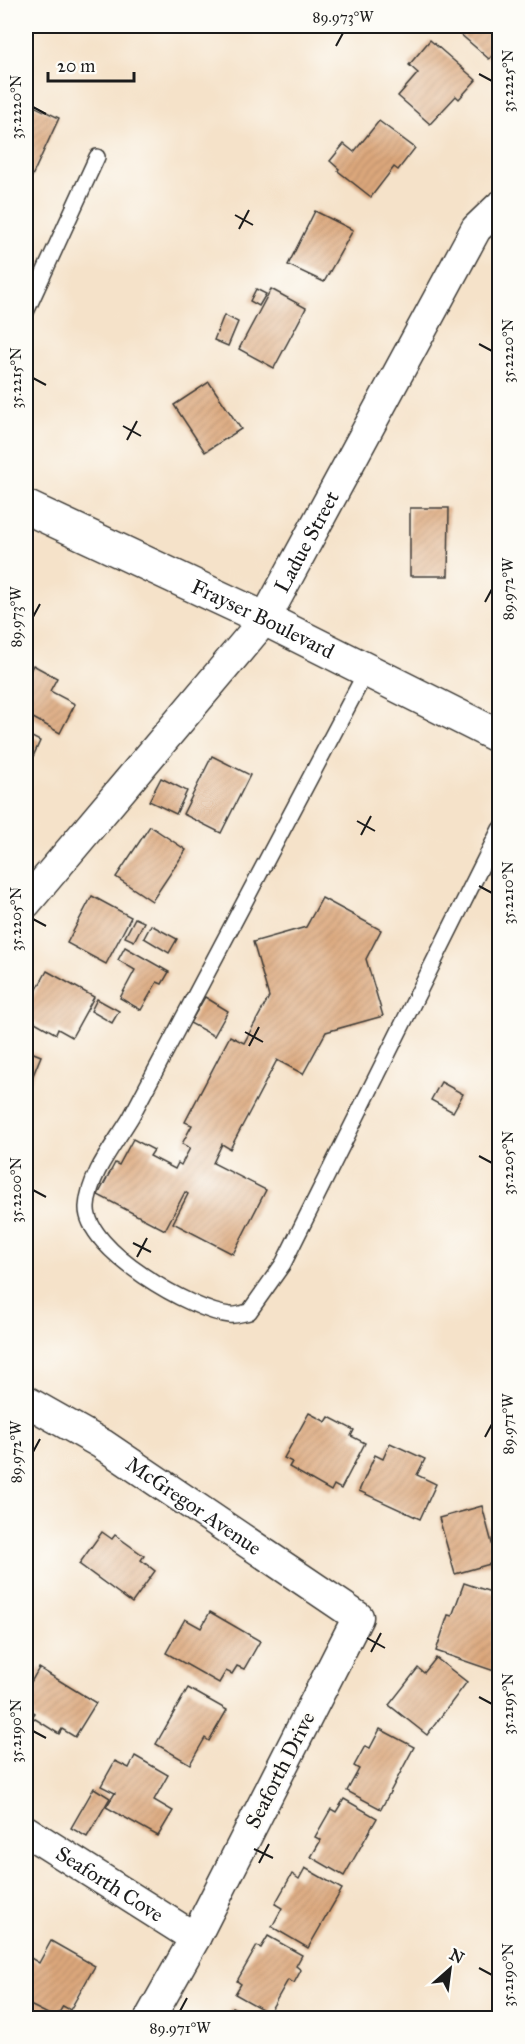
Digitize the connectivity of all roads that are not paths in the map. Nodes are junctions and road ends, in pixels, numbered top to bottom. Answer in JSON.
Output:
{"nodes":[{"id":1,"x":97,"y":157,"type":"dead end"},
{"id":2,"x":500,"y":206,"type":"edge"},
{"id":3,"x":26,"y":312,"type":"edge"},
{"id":4,"x":26,"y":507,"type":"edge"},
{"id":5,"x":266,"y":619,"type":"junction"},
{"id":6,"x":367,"y":670,"type":"junction"},
{"id":7,"x":500,"y":737,"type":"edge"},
{"id":8,"x":500,"y":829,"type":"edge"},
{"id":9,"x":26,"y":903,"type":"edge"},
{"id":10,"x":26,"y":1401,"type":"edge"},
{"id":11,"x":358,"y":1617,"type":"joint"},
{"id":12,"x":26,"y":1831,"type":"edge"},
{"id":13,"x":195,"y":1938,"type":"junction"},
{"id":14,"x":150,"y":2019,"type":"edge"}],
"edges":[{"from":1,"to":3,"type":"lane"},
{"from":2,"to":5,"type":"street","name":"Ladue Street"},
{"from":4,"to":5,"type":"main road","name":"Frayser Boulevard"},
{"from":5,"to":6,"type":"main road","name":"Frayser Boulevard"},
{"from":5,"to":9,"type":"street","name":"Ladue Street"},
{"from":6,"to":7,"type":"main road","name":"Frayser Boulevard"},
{"from":6,"to":8,"type":"lane"},
{"from":10,"to":11,"type":"street","name":"McGregor Avenue"},
{"from":11,"to":13,"type":"street","name":"Seaforth Drive"},
{"from":12,"to":13,"type":"street","name":"Seaforth Cove"},
{"from":13,"to":14,"type":"street","name":"Seaforth Drive"}]}
